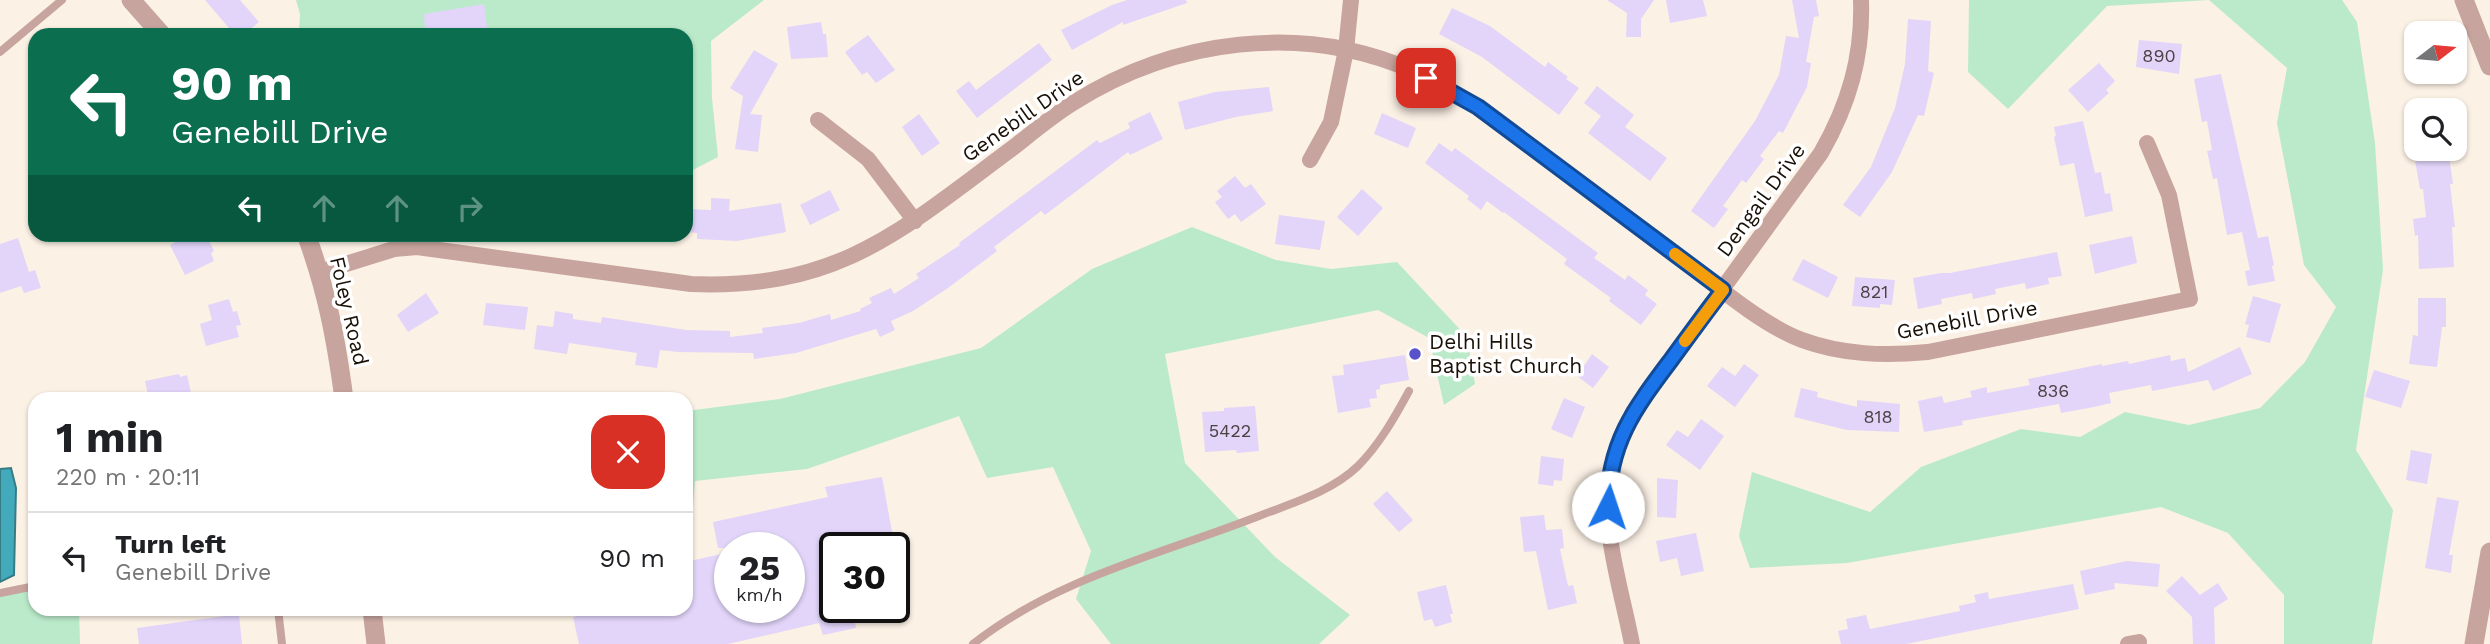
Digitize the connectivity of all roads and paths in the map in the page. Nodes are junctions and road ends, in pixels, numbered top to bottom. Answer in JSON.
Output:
{"nodes":[{"id":1,"x":62,"y":0,"type":"edge"},
{"id":2,"x":131,"y":0,"type":"edge"},
{"id":3,"x":1351,"y":0,"type":"edge"},
{"id":4,"x":1861,"y":0,"type":"edge"},
{"id":5,"x":2464,"y":0,"type":"edge"},
{"id":6,"x":29,"y":28,"type":"edge"},
{"id":7,"x":156,"y":28,"type":"edge"},
{"id":8,"x":28,"y":29,"type":"edge"},
{"id":9,"x":2484,"y":32,"type":"edge"},
{"id":10,"x":1346,"y":50,"type":"junction"},
{"id":11,"x":0,"y":52,"type":"edge"},
{"id":12,"x":2490,"y":66,"type":"edge"},
{"id":13,"x":818,"y":120,"type":"dead end"},
{"id":14,"x":2147,"y":143,"type":"dead end"},
{"id":15,"x":1310,"y":160,"type":"dead end"},
{"id":16,"x":915,"y":221,"type":"junction"},
{"id":17,"x":309,"y":242,"type":"edge"},
{"id":18,"x":320,"y":272,"type":"junction"},
{"id":19,"x":1723,"y":290,"type":"junction"},
{"id":20,"x":1409,"y":391,"type":"dead end"},
{"id":21,"x":343,"y":392,"type":"edge"},
{"id":22,"x":2490,"y":552,"type":"edge"},
{"id":23,"x":28,"y":587,"type":"edge"},
{"id":24,"x":0,"y":593,"type":"edge"},
{"id":25,"x":279,"y":616,"type":"edge"},
{"id":26,"x":373,"y":616,"type":"edge"},
{"id":27,"x":282,"y":644,"type":"edge"},
{"id":28,"x":376,"y":644,"type":"edge"},
{"id":29,"x":973,"y":644,"type":"edge"},
{"id":30,"x":1632,"y":644,"type":"edge"},
{"id":31,"x":2474,"y":644,"type":"edge"}],
"edges":[{"from":1,"to":6,"type":"lane"},
{"from":2,"to":7,"type":"street"},
{"from":3,"to":10,"type":"street"},
{"from":4,"to":19,"type":"street","name":"Dengail Drive"},
{"from":5,"to":9,"type":"street"},
{"from":8,"to":11,"type":"lane"},
{"from":9,"to":12,"type":"street"},
{"from":10,"to":15,"type":"street"},
{"from":10,"to":16,"type":"street","name":"Genebill Drive"},
{"from":10,"to":19,"type":"street","name":"Genebill Drive"},
{"from":13,"to":16,"type":"street"},
{"from":14,"to":19,"type":"street","name":"Genebill Drive"},
{"from":16,"to":18,"type":"street","name":"Genebill Drive"},
{"from":17,"to":18,"type":"street","name":"Foley Road"},
{"from":18,"to":21,"type":"street","name":"Foley Road"},
{"from":19,"to":30,"type":"street","name":"Dengail Drive"},
{"from":20,"to":29,"type":"lane"},
{"from":22,"to":31,"type":"street"},
{"from":23,"to":24,"type":"lane"},
{"from":25,"to":27,"type":"lane"},
{"from":26,"to":28,"type":"street"}]}
